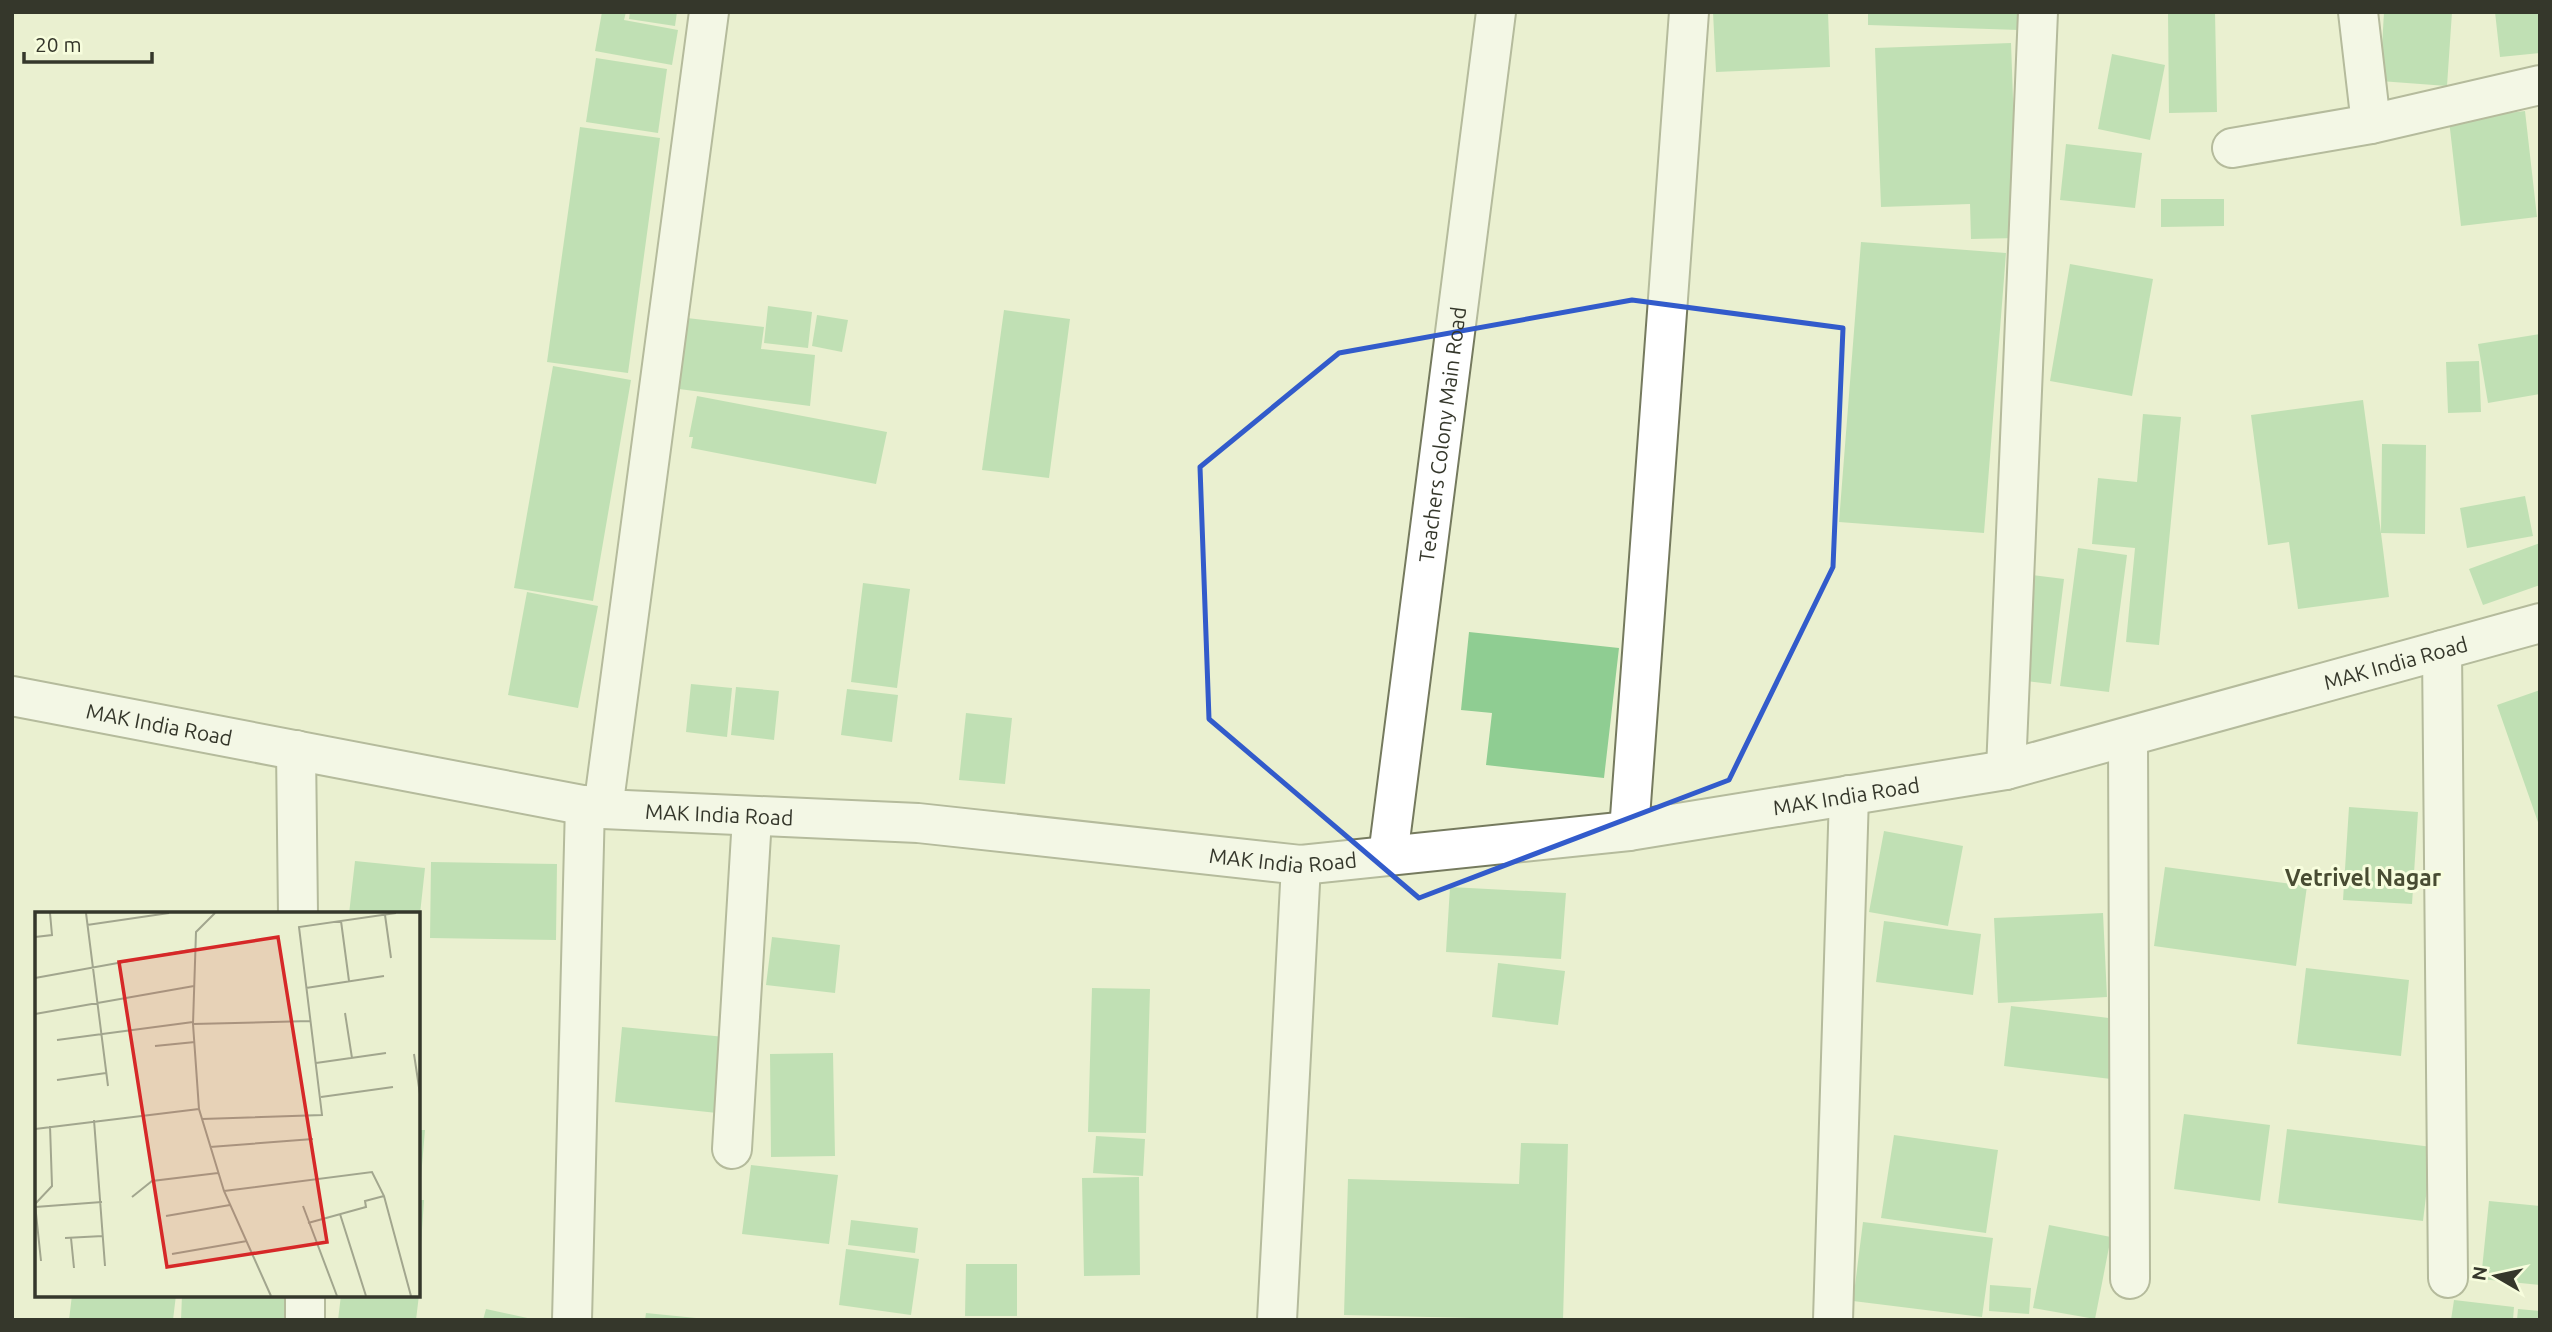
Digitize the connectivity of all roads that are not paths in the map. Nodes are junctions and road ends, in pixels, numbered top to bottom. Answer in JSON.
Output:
{"nodes":[{"id":1,"x":709,"y":12,"type":"edge"},
{"id":2,"x":1496,"y":12,"type":"edge"},
{"id":3,"x":1689,"y":12,"type":"edge"},
{"id":4,"x":2038,"y":12,"type":"edge"},
{"id":5,"x":2358,"y":12,"type":"edge"},
{"id":6,"x":2540,"y":85,"type":"edge"},
{"id":7,"x":2371,"y":124,"type":"junction"},
{"id":8,"x":2232,"y":148,"type":"dead end"},
{"id":9,"x":2540,"y":623,"type":"edge"},
{"id":10,"x":2442,"y":650,"type":"junction"},
{"id":11,"x":12,"y":696,"type":"edge"},
{"id":12,"x":2129,"y":737,"type":"junction"},
{"id":13,"x":296,"y":750,"type":"junction"},
{"id":14,"x":2006,"y":770,"type":"junction"},
{"id":15,"x":1849,"y":795,"type":"junction"},
{"id":16,"x":594,"y":807,"type":"junction"},
{"id":17,"x":752,"y":818,"type":"junction"},
{"id":18,"x":1629,"y":831,"type":"junction"},
{"id":19,"x":1388,"y":856,"type":"junction"},
{"id":20,"x":1301,"y":865,"type":"junction"},
{"id":21,"x":298,"y":912,"type":"edge"},
{"id":22,"x":732,"y":1149,"type":"dead end"},
{"id":23,"x":2448,"y":1278,"type":"dead end"},
{"id":24,"x":2130,"y":1279,"type":"dead end"},
{"id":25,"x":305,"y":1297,"type":"edge"},
{"id":26,"x":305,"y":1320,"type":"edge"},
{"id":27,"x":572,"y":1320,"type":"edge"},
{"id":28,"x":1277,"y":1320,"type":"edge"},
{"id":29,"x":1833,"y":1320,"type":"edge"}],
"edges":[{"from":1,"to":16,"type":"street"},
{"from":2,"to":19,"type":"street","name":"Teachers Colony Main Road"},
{"from":3,"to":18,"type":"street"},
{"from":4,"to":14,"type":"street"},
{"from":5,"to":7,"type":"street"},
{"from":6,"to":7,"type":"street"},
{"from":7,"to":8,"type":"street"},
{"from":9,"to":10,"type":"street","name":"MAK India Road"},
{"from":10,"to":12,"type":"street","name":"MAK India Road"},
{"from":10,"to":23,"type":"street"},
{"from":11,"to":13,"type":"street","name":"MAK India Road"},
{"from":12,"to":14,"type":"street","name":"MAK India Road"},
{"from":12,"to":24,"type":"street"},
{"from":13,"to":16,"type":"street","name":"MAK India Road"},
{"from":13,"to":21,"type":"street"},
{"from":14,"to":15,"type":"street","name":"MAK India Road"},
{"from":15,"to":18,"type":"street","name":"MAK India Road"},
{"from":15,"to":29,"type":"street"},
{"from":16,"to":17,"type":"street","name":"MAK India Road"},
{"from":16,"to":27,"type":"street"},
{"from":17,"to":20,"type":"street","name":"MAK India Road"},
{"from":17,"to":22,"type":"street"},
{"from":18,"to":19,"type":"street","name":"MAK India Road"},
{"from":19,"to":20,"type":"street","name":"MAK India Road"},
{"from":20,"to":28,"type":"street"},
{"from":25,"to":26,"type":"street"}]}
